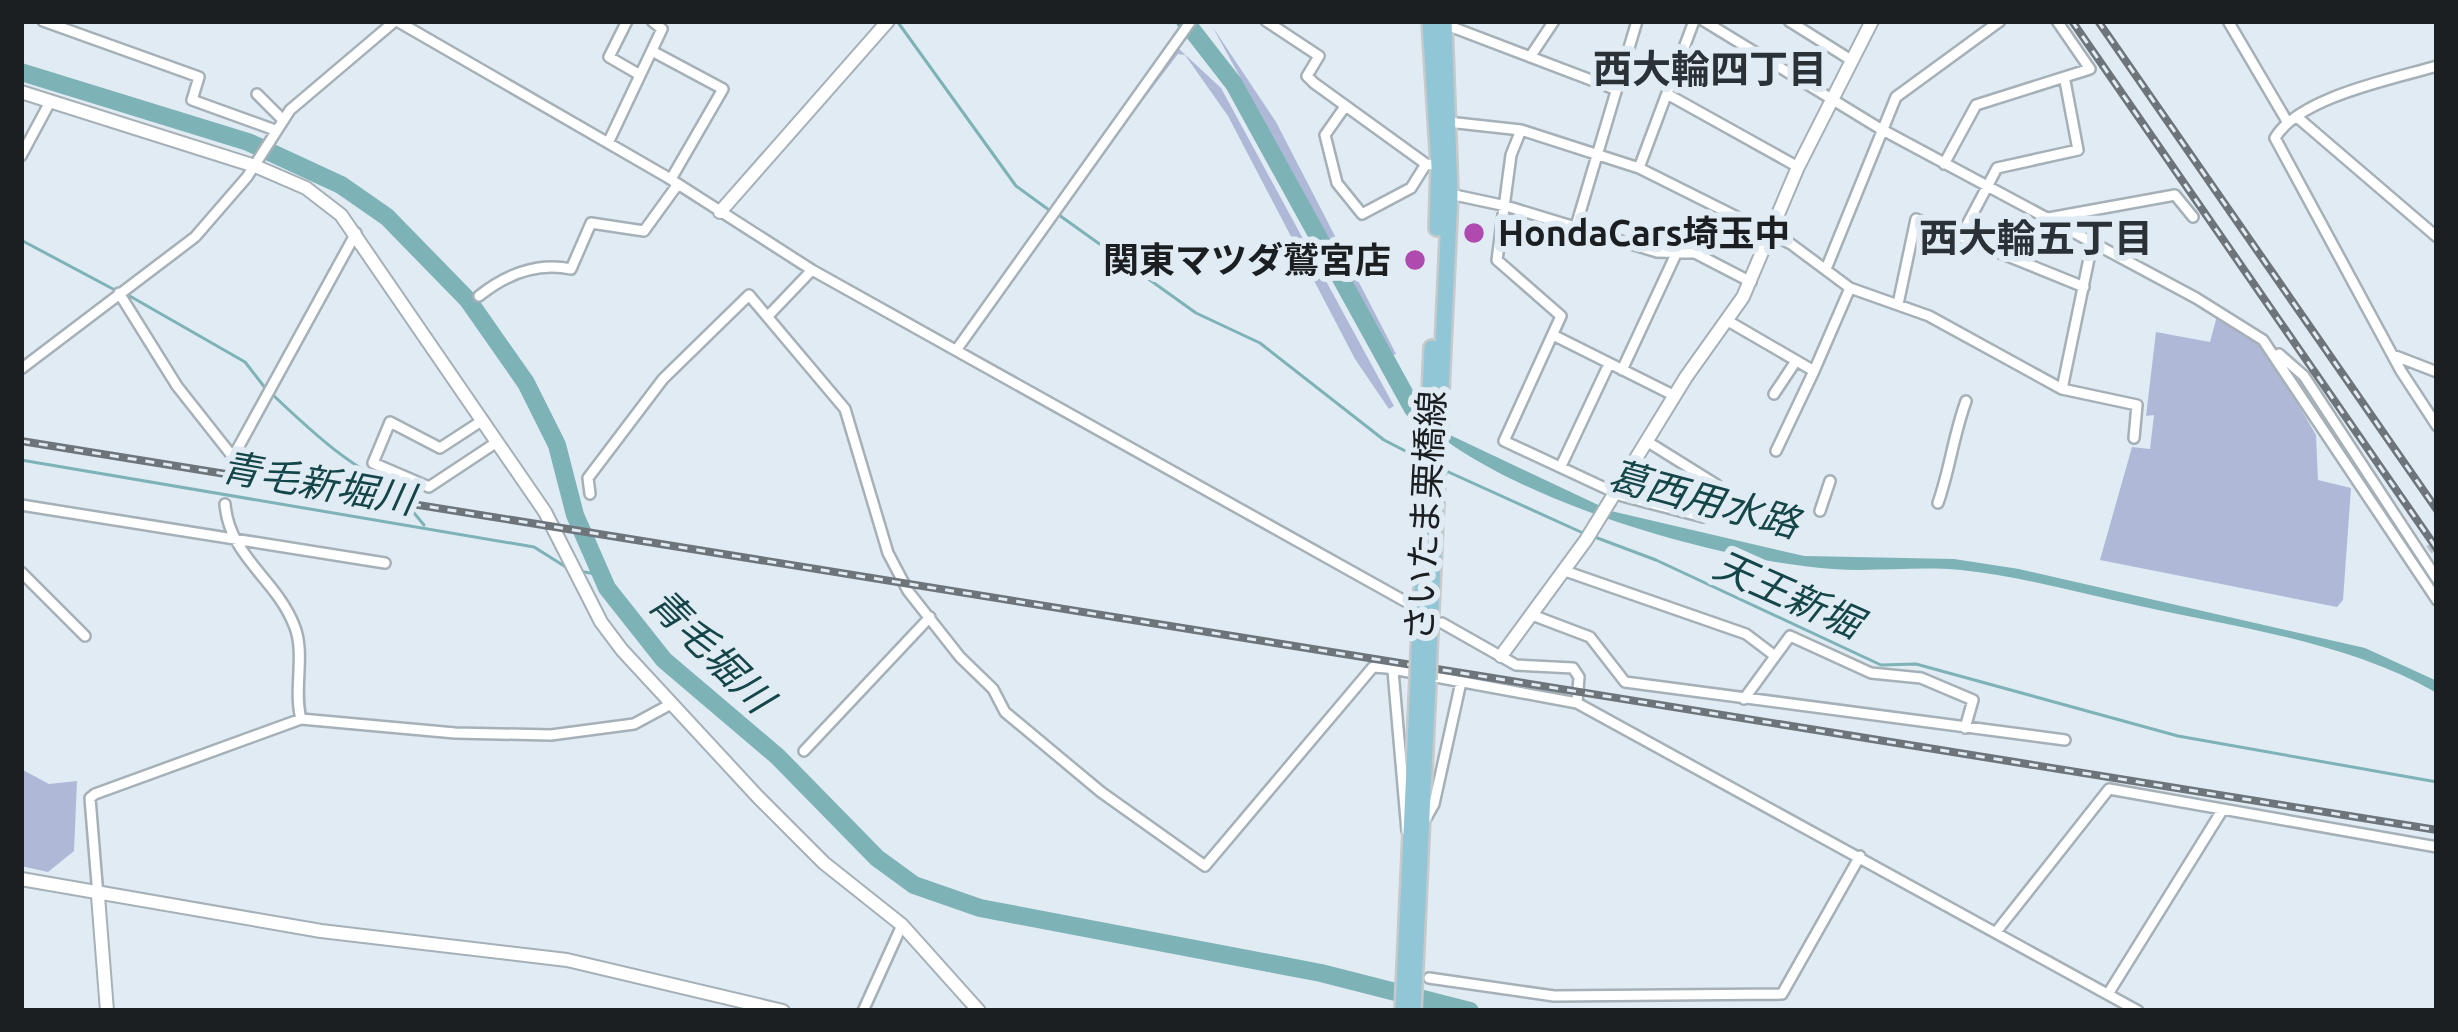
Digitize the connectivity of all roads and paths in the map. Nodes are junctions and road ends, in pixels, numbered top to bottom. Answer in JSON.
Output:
{"nodes":[{"id":1,"x":44,"y":21,"type":"edge"},
{"id":2,"x":96,"y":21,"type":"edge"},
{"id":3,"x":396,"y":21,"type":"edge"},
{"id":4,"x":627,"y":21,"type":"edge"},
{"id":5,"x":652,"y":21,"type":"edge"},
{"id":6,"x":888,"y":21,"type":"edge"},
{"id":7,"x":1191,"y":21,"type":"edge"},
{"id":8,"x":1266,"y":21,"type":"edge"},
{"id":9,"x":1555,"y":21,"type":"edge"},
{"id":10,"x":1637,"y":21,"type":"edge"},
{"id":11,"x":1694,"y":21,"type":"edge"},
{"id":12,"x":1704,"y":21,"type":"edge"},
{"id":13,"x":1789,"y":21,"type":"edge"},
{"id":14,"x":1872,"y":21,"type":"edge"},
{"id":15,"x":2000,"y":21,"type":"edge"},
{"id":16,"x":2057,"y":21,"type":"edge"},
{"id":17,"x":2228,"y":21,"type":"edge"},
{"id":18,"x":1439,"y":22,"type":"edge"},
{"id":19,"x":663,"y":25,"type":"edge"},
{"id":20,"x":1804,"y":25,"type":"edge"},
{"id":21,"x":91,"y":37,"type":"junction"},
{"id":22,"x":652,"y":51,"type":"junction"},
{"id":23,"x":1530,"y":57,"type":"junction"},
{"id":24,"x":1851,"y":60,"type":"junction"},
{"id":25,"x":2437,"y":65,"type":"edge"},
{"id":26,"x":640,"y":75,"type":"junction"},
{"id":27,"x":2065,"y":81,"type":"junction"},
{"id":28,"x":1612,"y":88,"type":"junction"},
{"id":29,"x":21,"y":92,"type":"edge"},
{"id":30,"x":256,"y":94,"type":"dead end"},
{"id":31,"x":1666,"y":94,"type":"junction"},
{"id":32,"x":1831,"y":100,"type":"junction"},
{"id":33,"x":50,"y":102,"type":"junction"},
{"id":34,"x":1344,"y":108,"type":"junction"},
{"id":35,"x":282,"y":119,"type":"junction"},
{"id":36,"x":2293,"y":120,"type":"junction"},
{"id":37,"x":1448,"y":122,"type":"junction"},
{"id":38,"x":1879,"y":128,"type":"junction"},
{"id":39,"x":1521,"y":130,"type":"junction"},
{"id":40,"x":273,"y":134,"type":"junction"},
{"id":41,"x":608,"y":143,"type":"junction"},
{"id":42,"x":1600,"y":153,"type":"junction"},
{"id":43,"x":21,"y":156,"type":"edge"},
{"id":44,"x":257,"y":163,"type":"junction"},
{"id":45,"x":1944,"y":164,"type":"junction"},
{"id":46,"x":1432,"y":165,"type":"junction"},
{"id":47,"x":1798,"y":167,"type":"junction"},
{"id":48,"x":1639,"y":168,"type":"junction"},
{"id":49,"x":674,"y":182,"type":"junction"},
{"id":50,"x":1986,"y":187,"type":"junction"},
{"id":51,"x":1450,"y":194,"type":"junction"},
{"id":52,"x":1506,"y":206,"type":"junction"},
{"id":53,"x":720,"y":212,"type":"junction"},
{"id":54,"x":2193,"y":218,"type":"dead end"},
{"id":55,"x":2043,"y":219,"type":"junction"},
{"id":56,"x":1576,"y":226,"type":"junction"},
{"id":57,"x":357,"y":232,"type":"junction"},
{"id":58,"x":1770,"y":232,"type":"junction"},
{"id":59,"x":1961,"y":236,"type":"junction"},
{"id":60,"x":2437,"y":237,"type":"edge"},
{"id":61,"x":2092,"y":244,"type":"junction"},
{"id":62,"x":1676,"y":254,"type":"junction"},
{"id":63,"x":1826,"y":269,"type":"junction"},
{"id":64,"x":812,"y":270,"type":"junction"},
{"id":65,"x":1751,"y":282,"type":"junction"},
{"id":66,"x":2084,"y":286,"type":"junction"},
{"id":67,"x":1850,"y":289,"type":"junction"},
{"id":68,"x":119,"y":293,"type":"junction"},
{"id":69,"x":478,"y":296,"type":"dead end"},
{"id":70,"x":1898,"y":304,"type":"junction"},
{"id":71,"x":769,"y":315,"type":"junction"},
{"id":72,"x":1728,"y":321,"type":"junction"},
{"id":73,"x":1553,"y":335,"type":"junction"},
{"id":74,"x":957,"y":349,"type":"junction"},
{"id":75,"x":2274,"y":352,"type":"junction"},
{"id":76,"x":2392,"y":355,"type":"junction"},
{"id":77,"x":1796,"y":361,"type":"junction"},
{"id":78,"x":1609,"y":364,"type":"junction"},
{"id":79,"x":2421,"y":365,"type":"junction"},
{"id":80,"x":21,"y":368,"type":"edge"},
{"id":81,"x":1622,"y":370,"type":"junction"},
{"id":82,"x":1814,"y":371,"type":"junction"},
{"id":83,"x":2437,"y":372,"type":"edge"},
{"id":84,"x":2408,"y":382,"type":"junction"},
{"id":85,"x":2062,"y":388,"type":"junction"},
{"id":86,"x":1774,"y":394,"type":"dead end"},
{"id":87,"x":1675,"y":396,"type":"junction"},
{"id":88,"x":1966,"y":401,"type":"dead end"},
{"id":89,"x":1435,"y":402,"type":"junction"},
{"id":90,"x":2314,"y":414,"type":"junction"},
{"id":91,"x":483,"y":420,"type":"junction"},
{"id":92,"x":2437,"y":426,"type":"edge"},
{"id":93,"x":2337,"y":430,"type":"junction"},
{"id":94,"x":2134,"y":438,"type":"dead end"},
{"id":95,"x":497,"y":442,"type":"junction"},
{"id":96,"x":1648,"y":442,"type":"junction"},
{"id":97,"x":1776,"y":451,"type":"dead end"},
{"id":98,"x":1561,"y":466,"type":"junction"},
{"id":99,"x":1830,"y":481,"type":"dead end"},
{"id":100,"x":590,"y":494,"type":"dead end"},
{"id":101,"x":1616,"y":494,"type":"junction"},
{"id":102,"x":1938,"y":503,"type":"dead end"},
{"id":103,"x":225,"y":504,"type":"dead end"},
{"id":104,"x":21,"y":505,"type":"edge"},
{"id":105,"x":1820,"y":511,"type":"dead end"},
{"id":106,"x":232,"y":537,"type":"junction"},
{"id":107,"x":385,"y":562,"type":"dead end"},
{"id":108,"x":1564,"y":571,"type":"junction"},
{"id":109,"x":21,"y":572,"type":"edge"},
{"id":110,"x":2437,"y":579,"type":"edge"},
{"id":111,"x":2437,"y":600,"type":"edge"},
{"id":112,"x":1410,"y":604,"type":"dead end"},
{"id":113,"x":1532,"y":615,"type":"junction"},
{"id":114,"x":930,"y":617,"type":"junction"},
{"id":115,"x":1442,"y":622,"type":"dead end"},
{"id":116,"x":85,"y":636,"type":"dead end"},
{"id":117,"x":1501,"y":656,"type":"junction"},
{"id":118,"x":1775,"y":656,"type":"junction"},
{"id":119,"x":1394,"y":671,"type":"junction"},
{"id":120,"x":1461,"y":682,"type":"junction"},
{"id":121,"x":1744,"y":699,"type":"junction"},
{"id":122,"x":1577,"y":703,"type":"junction"},
{"id":123,"x":671,"y":704,"type":"junction"},
{"id":124,"x":301,"y":719,"type":"junction"},
{"id":125,"x":1965,"y":728,"type":"junction"},
{"id":126,"x":2065,"y":740,"type":"dead end"},
{"id":127,"x":804,"y":751,"type":"dead end"},
{"id":128,"x":2223,"y":809,"type":"junction"},
{"id":129,"x":1415,"y":829,"type":"junction"},
{"id":130,"x":2437,"y":847,"type":"edge"},
{"id":131,"x":1860,"y":856,"type":"junction"},
{"id":132,"x":21,"y":879,"type":"edge"},
{"id":133,"x":98,"y":896,"type":"junction"},
{"id":134,"x":902,"y":926,"type":"junction"},
{"id":135,"x":1996,"y":932,"type":"junction"},
{"id":136,"x":1416,"y":976,"type":"junction"},
{"id":137,"x":2108,"y":994,"type":"junction"},
{"id":138,"x":107,"y":1011,"type":"edge"},
{"id":139,"x":783,"y":1011,"type":"edge"},
{"id":140,"x":863,"y":1011,"type":"edge"},
{"id":141,"x":980,"y":1011,"type":"edge"},
{"id":142,"x":1402,"y":1011,"type":"edge"},
{"id":143,"x":1413,"y":1011,"type":"edge"},
{"id":144,"x":2138,"y":1011,"type":"edge"}],
"edges":[{"from":1,"to":21,"type":"street"},
{"from":2,"to":21,"type":"street"},
{"from":3,"to":35,"type":"street"},
{"from":3,"to":41,"type":"street"},
{"from":4,"to":26,"type":"street"},
{"from":5,"to":19,"type":"street"},
{"from":6,"to":53,"type":"street"},
{"from":7,"to":74,"type":"street"},
{"from":8,"to":34,"type":"street"},
{"from":9,"to":23,"type":"street"},
{"from":10,"to":28,"type":"street"},
{"from":11,"to":31,"type":"street"},
{"from":12,"to":32,"type":"street"},
{"from":13,"to":20,"type":"street"},
{"from":14,"to":24,"type":"street"},
{"from":15,"to":38,"type":"street"},
{"from":16,"to":27,"type":"street"},
{"from":17,"to":36,"type":"street"},
{"from":18,"to":23,"type":"street"},
{"from":18,"to":37,"type":"main road","name":"さいたま栗橋線"},
{"from":18,"to":46,"type":"main road","name":"さいたま栗橋線"},
{"from":19,"to":22,"type":"street"},
{"from":20,"to":24,"type":"street"},
{"from":21,"to":40,"type":"street"},
{"from":22,"to":26,"type":"street"},
{"from":22,"to":49,"type":"street"},
{"from":23,"to":28,"type":"street"},
{"from":24,"to":32,"type":"street"},
{"from":25,"to":36,"type":"street"},
{"from":26,"to":41,"type":"street"},
{"from":27,"to":45,"type":"street"},
{"from":27,"to":50,"type":"street"},
{"from":28,"to":42,"type":"street"},
{"from":29,"to":33,"type":"street"},
{"from":30,"to":35,"type":"street"},
{"from":31,"to":47,"type":"street"},
{"from":31,"to":48,"type":"street"},
{"from":32,"to":38,"type":"street"},
{"from":32,"to":47,"type":"street"},
{"from":33,"to":43,"type":"street"},
{"from":33,"to":44,"type":"street"},
{"from":34,"to":46,"type":"street"},
{"from":34,"to":46,"type":"street"},
{"from":35,"to":40,"type":"street"},
{"from":36,"to":60,"type":"street"},
{"from":36,"to":76,"type":"street"},
{"from":37,"to":39,"type":"street"},
{"from":37,"to":51,"type":"main road","name":"さいたま栗橋線"},
{"from":38,"to":45,"type":"street"},
{"from":38,"to":63,"type":"street"},
{"from":39,"to":42,"type":"street"},
{"from":39,"to":52,"type":"street"},
{"from":40,"to":44,"type":"street"},
{"from":41,"to":49,"type":"street"},
{"from":42,"to":48,"type":"street"},
{"from":42,"to":56,"type":"street"},
{"from":44,"to":57,"type":"street"},
{"from":44,"to":68,"type":"street"},
{"from":45,"to":50,"type":"street"},
{"from":46,"to":89,"type":"main road","name":"さいたま栗橋線"},
{"from":47,"to":58,"type":"street"},
{"from":48,"to":58,"type":"street"},
{"from":49,"to":53,"type":"street"},
{"from":49,"to":69,"type":"street"},
{"from":50,"to":55,"type":"street"},
{"from":50,"to":59,"type":"street"},
{"from":51,"to":52,"type":"street"},
{"from":51,"to":89,"type":"main road","name":"さいたま栗橋線"},
{"from":52,"to":56,"type":"street"},
{"from":52,"to":73,"type":"street"},
{"from":53,"to":64,"type":"street"},
{"from":54,"to":55,"type":"street"},
{"from":55,"to":61,"type":"street"},
{"from":56,"to":62,"type":"street"},
{"from":57,"to":68,"type":"street"},
{"from":57,"to":91,"type":"street"},
{"from":58,"to":63,"type":"street"},
{"from":58,"to":65,"type":"street"},
{"from":59,"to":66,"type":"street"},
{"from":59,"to":70,"type":"street"},
{"from":61,"to":66,"type":"street"},
{"from":61,"to":75,"type":"street"},
{"from":62,"to":65,"type":"street"},
{"from":62,"to":81,"type":"street"},
{"from":63,"to":67,"type":"street"},
{"from":64,"to":71,"type":"street"},
{"from":64,"to":74,"type":"street"},
{"from":65,"to":72,"type":"street"},
{"from":66,"to":85,"type":"street"},
{"from":67,"to":70,"type":"street"},
{"from":67,"to":82,"type":"street"},
{"from":68,"to":80,"type":"street"},
{"from":70,"to":85,"type":"street"},
{"from":71,"to":100,"type":"street"},
{"from":71,"to":114,"type":"street"},
{"from":72,"to":77,"type":"street"},
{"from":72,"to":87,"type":"street"},
{"from":73,"to":78,"type":"street"},
{"from":73,"to":98,"type":"street"},
{"from":74,"to":112,"type":"street"},
{"from":75,"to":90,"type":"street"},
{"from":75,"to":93,"type":"street"},
{"from":76,"to":79,"type":"street"},
{"from":76,"to":84,"type":"street"},
{"from":77,"to":82,"type":"street"},
{"from":77,"to":86,"type":"street"},
{"from":78,"to":81,"type":"street"},
{"from":78,"to":98,"type":"street"},
{"from":79,"to":83,"type":"street"},
{"from":79,"to":84,"type":"street"},
{"from":81,"to":87,"type":"street"},
{"from":82,"to":97,"type":"street"},
{"from":84,"to":92,"type":"street"},
{"from":85,"to":94,"type":"street"},
{"from":87,"to":96,"type":"street"},
{"from":88,"to":102,"type":"street"},
{"from":89,"to":129,"type":"main road","name":"さいたま栗橋線","bridge":true},
{"from":90,"to":93,"type":"street"},
{"from":90,"to":111,"type":"street"},
{"from":91,"to":95,"type":"street"},
{"from":91,"to":95,"type":"street"},
{"from":93,"to":110,"type":"street"},
{"from":95,"to":123,"type":"street"},
{"from":96,"to":101,"type":"street"},
{"from":96,"to":101,"type":"street"},
{"from":98,"to":101,"type":"street"},
{"from":99,"to":105,"type":"street"},
{"from":101,"to":108,"type":"street"},
{"from":103,"to":106,"type":"street"},
{"from":104,"to":106,"type":"street"},
{"from":106,"to":107,"type":"street"},
{"from":106,"to":124,"type":"street"},
{"from":108,"to":113,"type":"street"},
{"from":108,"to":118,"type":"street"},
{"from":109,"to":116,"type":"street"},
{"from":113,"to":117,"type":"street"},
{"from":113,"to":121,"type":"street"},
{"from":114,"to":119,"type":"street"},
{"from":114,"to":127,"type":"street"},
{"from":115,"to":117,"type":"street"},
{"from":117,"to":122,"type":"street"},
{"from":118,"to":121,"type":"street"},
{"from":118,"to":125,"type":"street"},
{"from":119,"to":120,"type":"street"},
{"from":119,"to":129,"type":"street"},
{"from":120,"to":122,"type":"street"},
{"from":120,"to":129,"type":"street"},
{"from":121,"to":125,"type":"street"},
{"from":122,"to":131,"type":"street"},
{"from":123,"to":124,"type":"street"},
{"from":123,"to":134,"type":"street"},
{"from":124,"to":133,"type":"street"},
{"from":125,"to":126,"type":"street"},
{"from":128,"to":130,"type":"street"},
{"from":128,"to":135,"type":"street"},
{"from":128,"to":137,"type":"street"},
{"from":129,"to":136,"type":"main road","name":"さいたま栗橋線"},
{"from":131,"to":135,"type":"street"},
{"from":131,"to":136,"type":"street"},
{"from":132,"to":133,"type":"street"},
{"from":133,"to":138,"type":"street"},
{"from":133,"to":139,"type":"street"},
{"from":134,"to":140,"type":"street"},
{"from":134,"to":141,"type":"street"},
{"from":135,"to":137,"type":"street"},
{"from":136,"to":142,"type":"main road","name":"さいたま栗橋線"},
{"from":136,"to":143,"type":"main road","name":"さいたま栗橋線"},
{"from":137,"to":144,"type":"street"}]}
